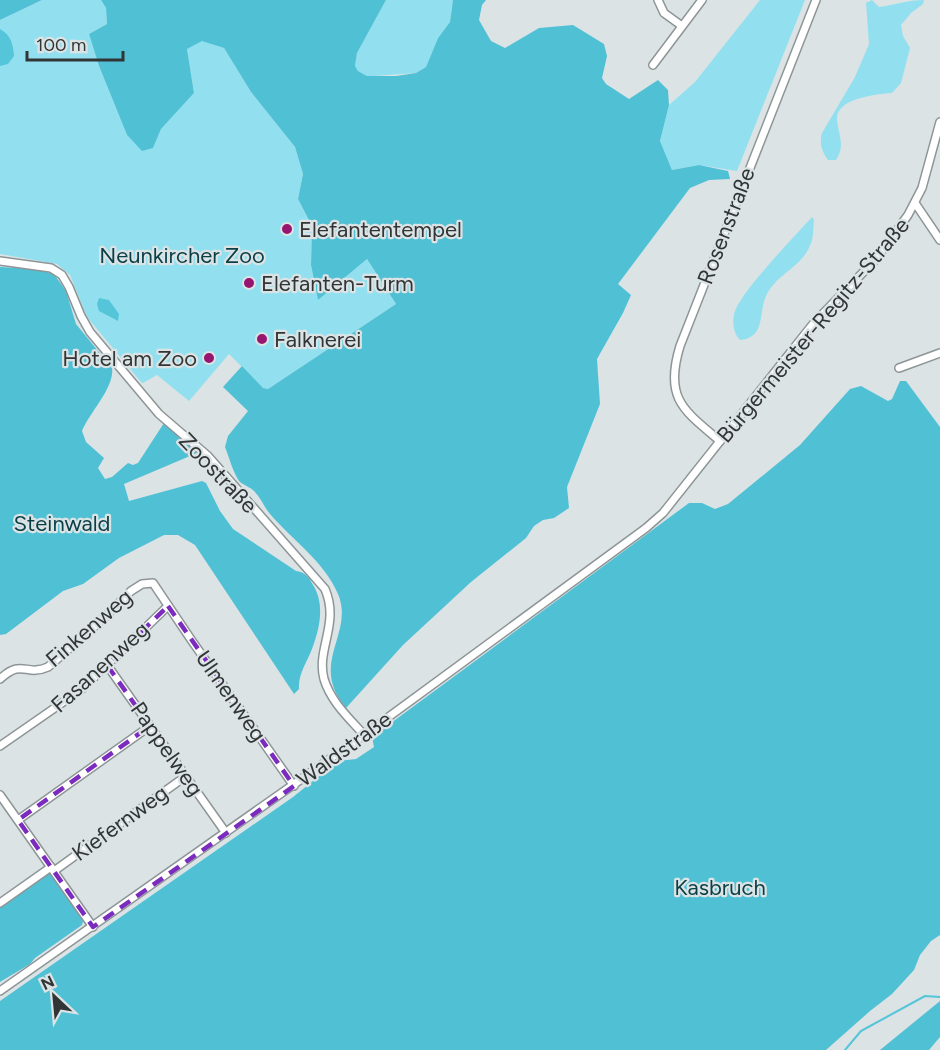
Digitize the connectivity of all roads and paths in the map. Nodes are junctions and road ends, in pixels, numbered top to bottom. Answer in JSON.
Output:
{"nodes":[{"id":1,"x":658,"y":0,"type":"edge"},
{"id":2,"x":702,"y":0,"type":"edge"},
{"id":3,"x":816,"y":0,"type":"edge"},
{"id":4,"x":682,"y":26,"type":"junction"},
{"id":5,"x":653,"y":65,"type":"dead end"},
{"id":6,"x":940,"y":122,"type":"edge"},
{"id":7,"x":915,"y":203,"type":"junction"},
{"id":8,"x":940,"y":240,"type":"edge"},
{"id":9,"x":0,"y":261,"type":"edge"},
{"id":10,"x":939,"y":355,"type":"edge"},
{"id":11,"x":899,"y":369,"type":"dead end"},
{"id":12,"x":720,"y":441,"type":"junction"},
{"id":13,"x":679,"y":495,"type":"joint"},
{"id":14,"x":168,"y":606,"type":"junction"},
{"id":15,"x":107,"y":665,"type":"junction"},
{"id":16,"x":0,"y":679,"type":"edge"},
{"id":17,"x":150,"y":726,"type":"junction"},
{"id":18,"x":364,"y":735,"type":"junction"},
{"id":19,"x":0,"y":746,"type":"edge"},
{"id":20,"x":186,"y":776,"type":"junction"},
{"id":21,"x":294,"y":786,"type":"junction"},
{"id":22,"x":0,"y":795,"type":"edge"},
{"id":23,"x":18,"y":820,"type":"junction"},
{"id":24,"x":226,"y":833,"type":"junction"},
{"id":25,"x":53,"y":869,"type":"junction"},
{"id":26,"x":0,"y":903,"type":"edge"},
{"id":27,"x":93,"y":927,"type":"junction"},
{"id":28,"x":0,"y":991,"type":"edge"}],
"edges":[{"from":1,"to":4,"type":"street"},
{"from":2,"to":4,"type":"street"},
{"from":3,"to":12,"type":"street","name":"Rosenstraße"},
{"from":4,"to":5,"type":"street"},
{"from":6,"to":7,"type":"street","name":"Bürgermeister-Regitz-Straße"},
{"from":7,"to":8,"type":"street"},
{"from":7,"to":12,"type":"street","name":"Bürgermeister-Regitz-Straße"},
{"from":9,"to":18,"type":"street","name":"Zoostraße"},
{"from":10,"to":11,"type":"street"},
{"from":12,"to":13,"type":"street","name":"Bürgermeister-Regitz-Straße"},
{"from":13,"to":18,"type":"street","name":"Waldstraße"},
{"from":14,"to":15,"type":"street","name":"Fasanenweg"},
{"from":14,"to":16,"type":"street","name":"Finkenweg"},
{"from":14,"to":21,"type":"street","name":"Ulmenweg"},
{"from":15,"to":17,"type":"street","name":"Pappelweg"},
{"from":15,"to":19,"type":"street","name":"Fasanenweg"},
{"from":17,"to":20,"type":"street","name":"Pappelweg"},
{"from":17,"to":23,"type":"street"},
{"from":18,"to":21,"type":"street","name":"Waldstraße"},
{"from":20,"to":24,"type":"street","name":"Pappelweg"},
{"from":20,"to":25,"type":"street","name":"Kiefernweg"},
{"from":21,"to":24,"type":"street","name":"Waldstraße"},
{"from":22,"to":23,"type":"street"},
{"from":23,"to":25,"type":"street"},
{"from":24,"to":27,"type":"street","name":"Waldstraße"},
{"from":25,"to":26,"type":"street","name":"Kiefernweg"},
{"from":25,"to":27,"type":"street"},
{"from":27,"to":28,"type":"street","name":"Waldstraße"}]}
